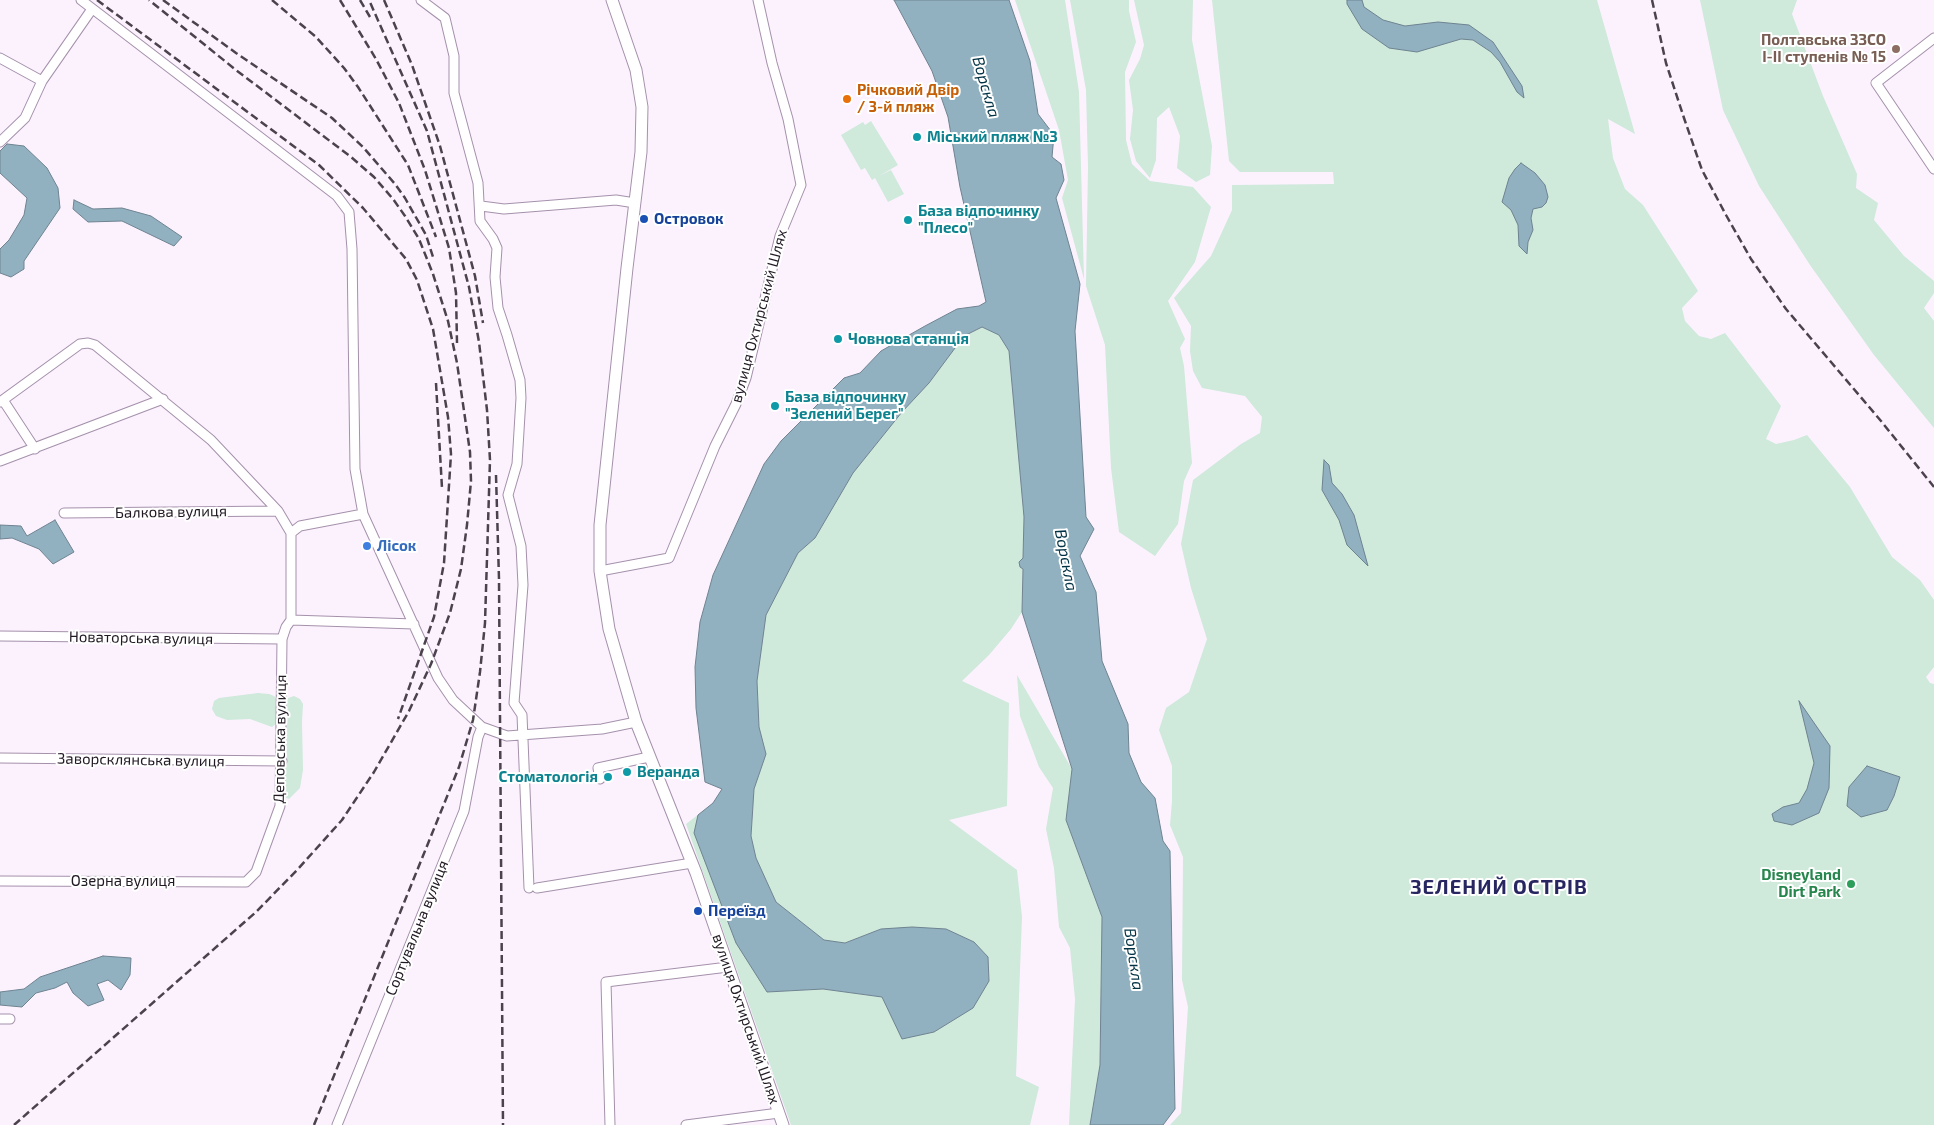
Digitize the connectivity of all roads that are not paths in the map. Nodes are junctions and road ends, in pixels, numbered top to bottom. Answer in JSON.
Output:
{"nodes":[{"id":1,"x":80,"y":0,"type":"edge"},
{"id":2,"x":421,"y":0,"type":"edge"},
{"id":3,"x":612,"y":0,"type":"edge"},
{"id":4,"x":758,"y":0,"type":"edge"},
{"id":5,"x":92,"y":9,"type":"junction"},
{"id":6,"x":1934,"y":38,"type":"edge"},
{"id":7,"x":0,"y":58,"type":"edge"},
{"id":8,"x":42,"y":81,"type":"junction"},
{"id":9,"x":0,"y":142,"type":"edge"},
{"id":10,"x":1934,"y":169,"type":"edge"},
{"id":11,"x":635,"y":203,"type":"junction"},
{"id":12,"x":481,"y":206,"type":"junction"},
{"id":13,"x":163,"y":399,"type":"junction"},
{"id":14,"x":1,"y":401,"type":"edge"},
{"id":15,"x":35,"y":448,"type":"junction"},
{"id":16,"x":0,"y":461,"type":"edge"},
{"id":17,"x":278,"y":511,"type":"junction"},
{"id":18,"x":64,"y":514,"type":"dead end"},
{"id":19,"x":363,"y":514,"type":"junction"},
{"id":20,"x":291,"y":533,"type":"junction"},
{"id":21,"x":600,"y":571,"type":"junction"},
{"id":22,"x":291,"y":620,"type":"junction"},
{"id":23,"x":414,"y":624,"type":"junction"},
{"id":24,"x":0,"y":636,"type":"edge"},
{"id":25,"x":282,"y":639,"type":"junction"},
{"id":26,"x":636,"y":722,"type":"junction"},
{"id":27,"x":482,"y":726,"type":"junction"},
{"id":28,"x":522,"y":736,"type":"junction"},
{"id":29,"x":649,"y":757,"type":"junction"},
{"id":30,"x":0,"y":758,"type":"edge"},
{"id":31,"x":282,"y":761,"type":"junction"},
{"id":32,"x":600,"y":779,"type":"dead end"},
{"id":33,"x":692,"y":863,"type":"junction"},
{"id":34,"x":0,"y":881,"type":"edge"},
{"id":35,"x":246,"y":882,"type":"joint"},
{"id":36,"x":728,"y":967,"type":"junction"},
{"id":37,"x":0,"y":1019,"type":"edge"},
{"id":38,"x":10,"y":1019,"type":"dead end"},
{"id":39,"x":778,"y":1113,"type":"junction"},
{"id":40,"x":337,"y":1125,"type":"edge"},
{"id":41,"x":610,"y":1125,"type":"edge"},
{"id":42,"x":686,"y":1125,"type":"edge"},
{"id":43,"x":783,"y":1125,"type":"edge"}],
"edges":[{"from":1,"to":5,"type":"street"},
{"from":2,"to":12,"type":"street"},
{"from":3,"to":11,"type":"main road","name":"вулиця Охтирський Шлях"},
{"from":4,"to":21,"type":"street","name":"вулиця Охтирський Шлях"},
{"from":5,"to":8,"type":"street"},
{"from":5,"to":19,"type":"street"},
{"from":6,"to":10,"type":"street"},
{"from":7,"to":8,"type":"street"},
{"from":8,"to":9,"type":"street"},
{"from":11,"to":12,"type":"street"},
{"from":11,"to":21,"type":"main road","name":"вулиця Охтирський Шлях"},
{"from":12,"to":28,"type":"street"},
{"from":13,"to":14,"type":"street"},
{"from":13,"to":15,"type":"street"},
{"from":13,"to":17,"type":"street"},
{"from":14,"to":15,"type":"street"},
{"from":15,"to":16,"type":"street"},
{"from":17,"to":18,"type":"street","name":"Балкова вулиця"},
{"from":17,"to":20,"type":"street"},
{"from":19,"to":20,"type":"street"},
{"from":19,"to":23,"type":"street"},
{"from":20,"to":22,"type":"street","name":"Деповська вулиця"},
{"from":21,"to":26,"type":"main road","name":"вулиця Охтирський Шлях"},
{"from":22,"to":23,"type":"street"},
{"from":22,"to":25,"type":"street","name":"Деповська вулиця"},
{"from":23,"to":27,"type":"street"},
{"from":24,"to":25,"type":"street","name":"Новаторська вулиця"},
{"from":25,"to":31,"type":"street","name":"Деповська вулиця"},
{"from":26,"to":28,"type":"street"},
{"from":26,"to":29,"type":"main road","name":"вулиця Охтирський Шлях"},
{"from":27,"to":28,"type":"street"},
{"from":27,"to":40,"type":"street","name":"Сортувальна вулиця"},
{"from":28,"to":33,"type":"street"},
{"from":29,"to":32,"type":"street"},
{"from":29,"to":33,"type":"main road","name":"вулиця Охтирський Шлях"},
{"from":30,"to":31,"type":"street","name":"Заворсклянська вулиця"},
{"from":31,"to":35,"type":"street","name":"Деповська вулиця"},
{"from":33,"to":36,"type":"main road","name":"вулиця Охтирський Шлях"},
{"from":34,"to":35,"type":"street","name":"Озерна вулиця"},
{"from":36,"to":39,"type":"main road","name":"вулиця Охтирський Шлях"},
{"from":36,"to":41,"type":"street"},
{"from":37,"to":38,"type":"street"},
{"from":39,"to":42,"type":"street"},
{"from":39,"to":43,"type":"main road","name":"вулиця Охтирський Шлях"}]}
